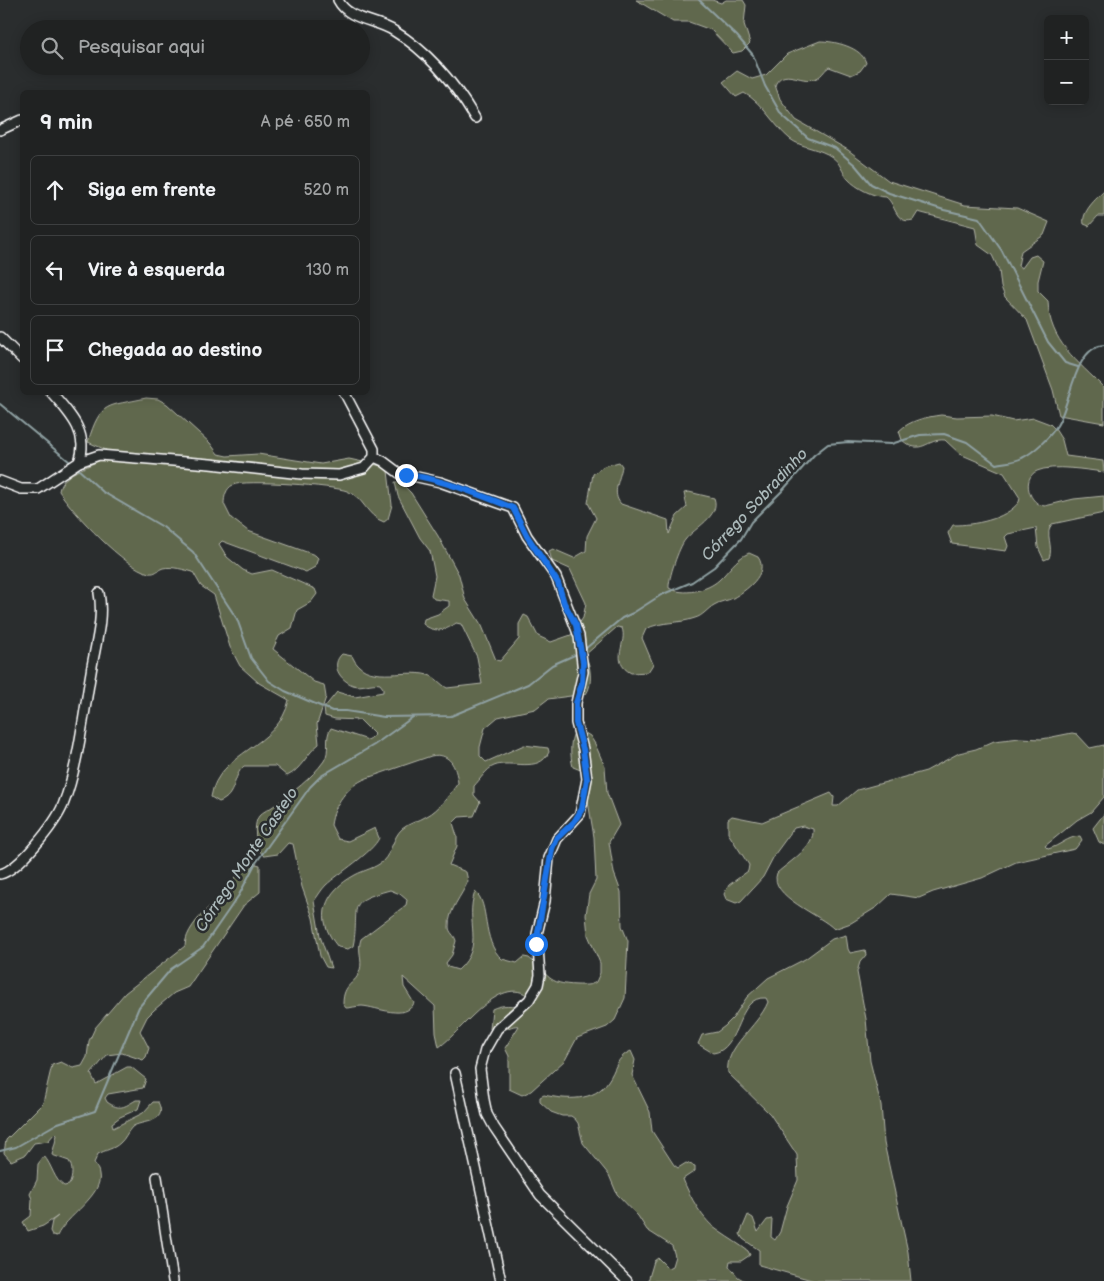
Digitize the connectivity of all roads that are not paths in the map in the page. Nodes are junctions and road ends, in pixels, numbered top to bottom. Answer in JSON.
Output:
{"nodes":[{"id":1,"x":338,"y":0,"type":"edge"},
{"id":2,"x":367,"y":20,"type":"edge"},
{"id":3,"x":370,"y":21,"type":"edge"},
{"id":4,"x":475,"y":118,"type":"dead end"},
{"id":5,"x":20,"y":121,"type":"edge"},
{"id":6,"x":0,"y":130,"type":"edge"},
{"id":7,"x":0,"y":338,"type":"edge"},
{"id":8,"x":20,"y":357,"type":"edge"},
{"id":9,"x":54,"y":395,"type":"edge"},
{"id":10,"x":346,"y":395,"type":"edge"},
{"id":11,"x":374,"y":457,"type":"junction"},
{"id":12,"x":79,"y":462,"type":"junction"},
{"id":13,"x":0,"y":481,"type":"edge"},
{"id":14,"x":99,"y":593,"type":"dead end"},
{"id":15,"x":0,"y":874,"type":"edge"},
{"id":16,"x":455,"y":1073,"type":"dead end"},
{"id":17,"x":157,"y":1178,"type":"dead end"},
{"id":18,"x":173,"y":1281,"type":"edge"},
{"id":19,"x":501,"y":1281,"type":"edge"},
{"id":20,"x":627,"y":1281,"type":"edge"}],
"edges":[{"from":1,"to":2,"type":"street"},
{"from":3,"to":4,"type":"street"},
{"from":5,"to":6,"type":"street"},
{"from":7,"to":8,"type":"street"},
{"from":9,"to":12,"type":"street"},
{"from":10,"to":11,"type":"street"},
{"from":11,"to":12,"type":"street"},
{"from":11,"to":20,"type":"street"},
{"from":12,"to":13,"type":"street"},
{"from":14,"to":15,"type":"street"},
{"from":16,"to":19,"type":"street"},
{"from":17,"to":18,"type":"street"}]}
